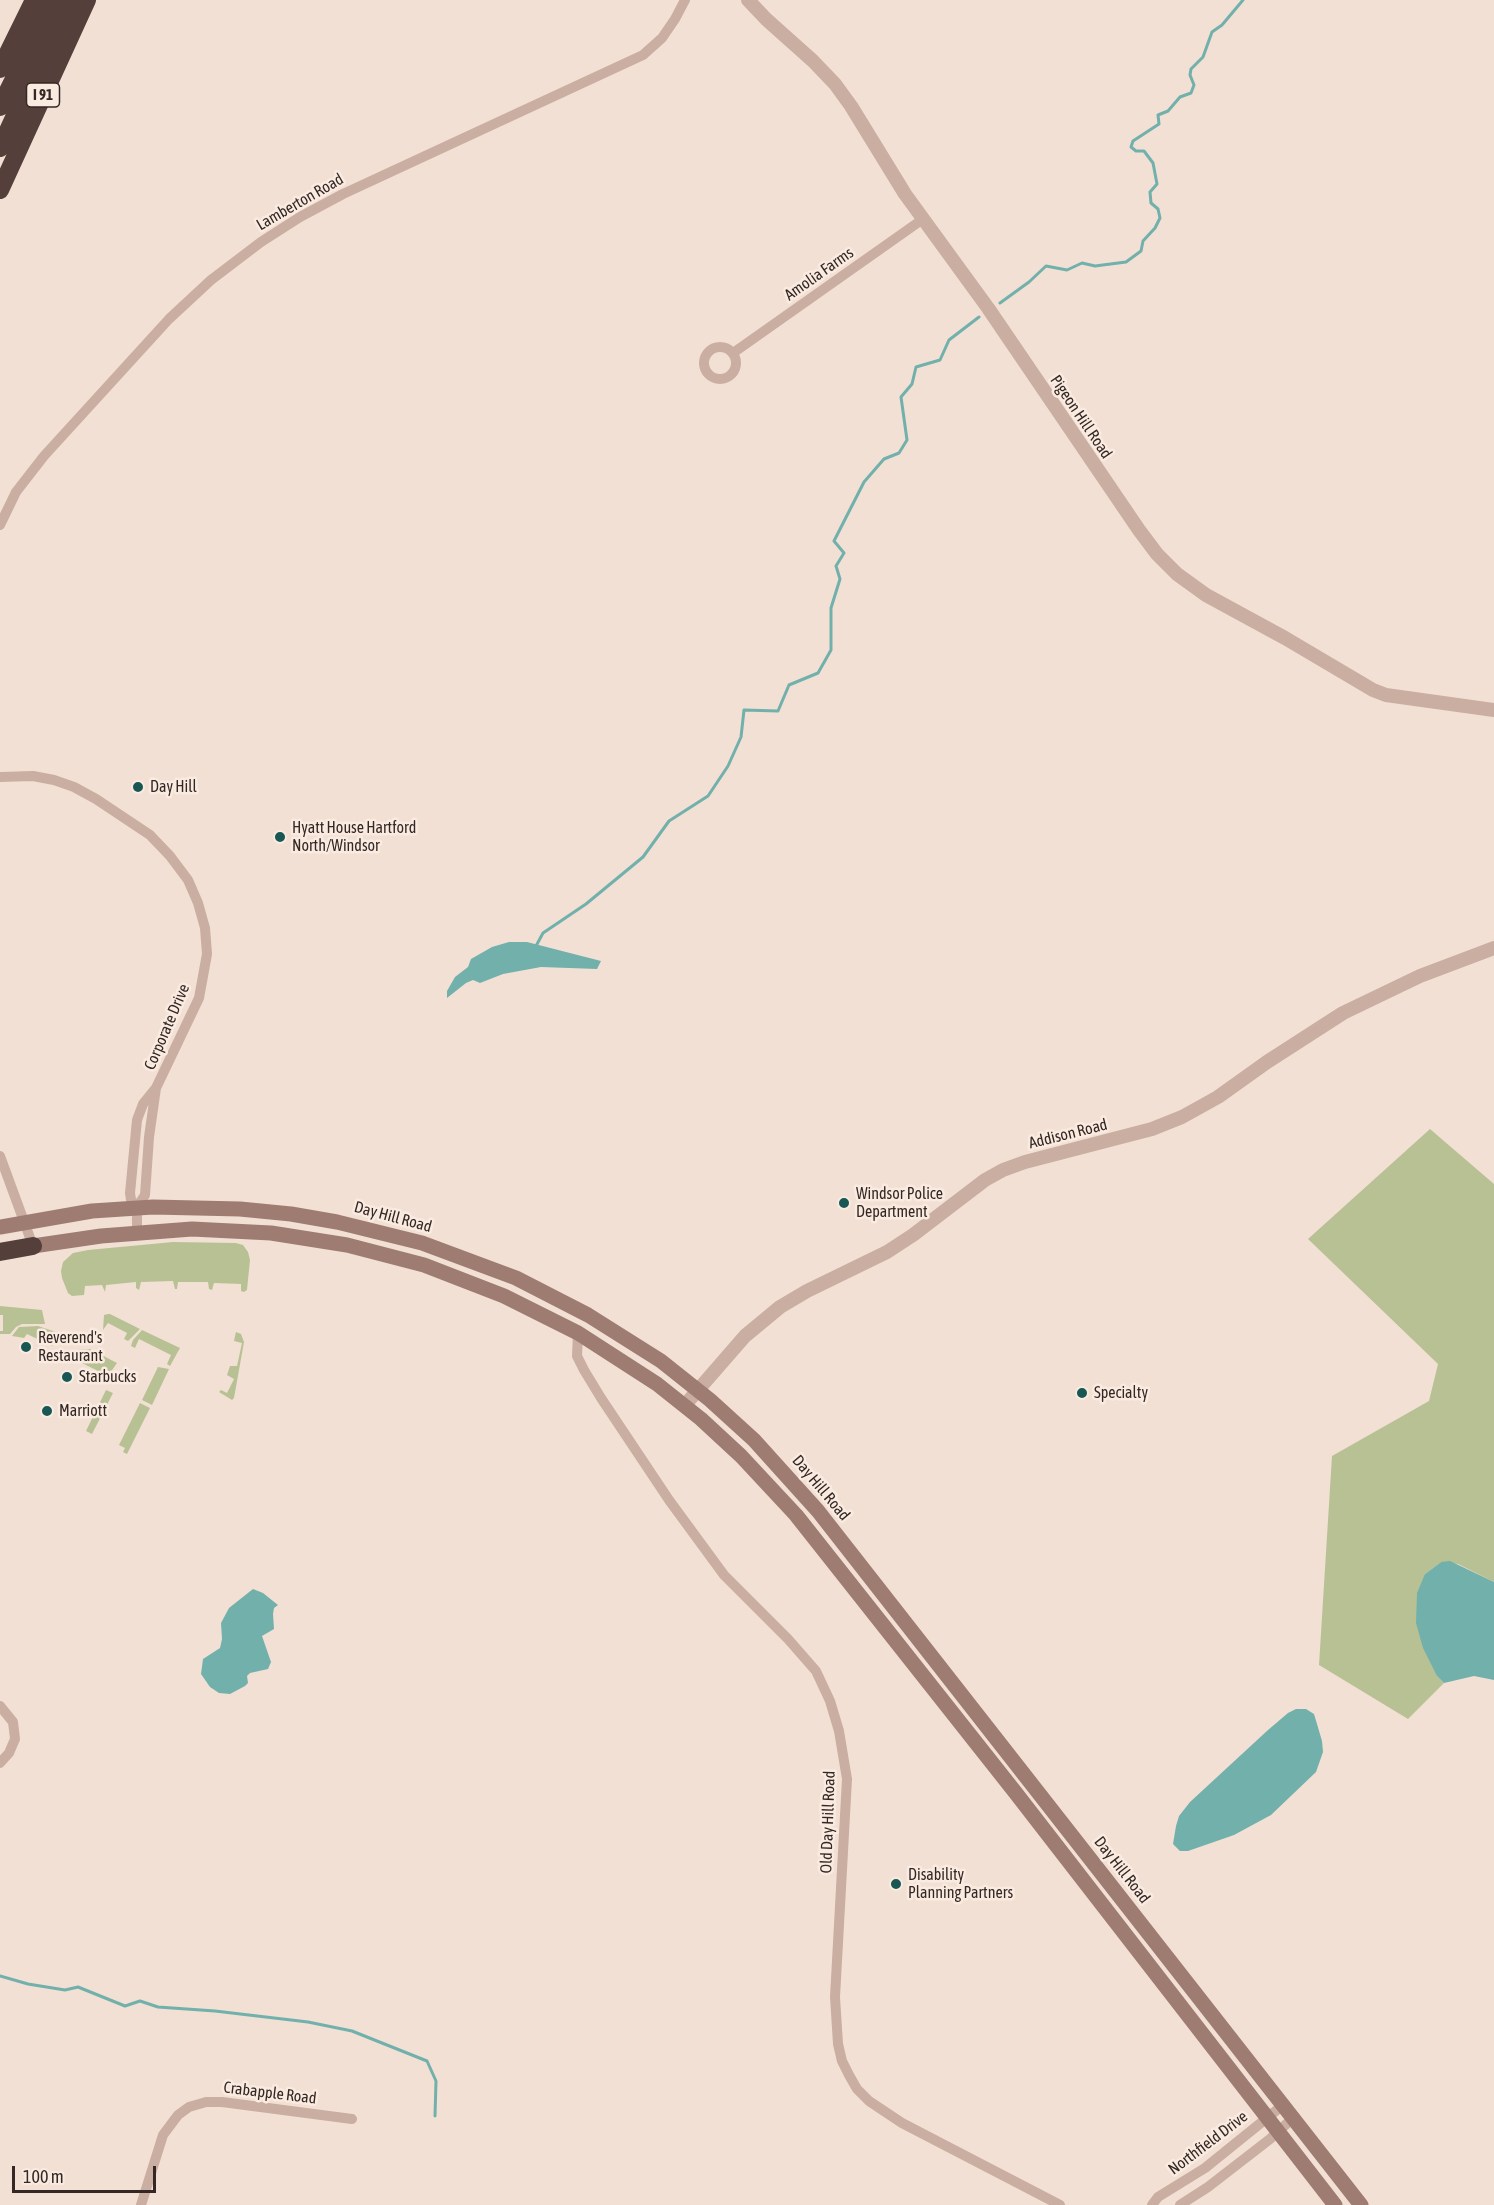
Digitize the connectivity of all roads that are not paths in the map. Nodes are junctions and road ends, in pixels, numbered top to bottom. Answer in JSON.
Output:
{"nodes":[{"id":1,"x":34,"y":0,"type":"edge"},
{"id":2,"x":53,"y":0,"type":"edge"},
{"id":3,"x":68,"y":0,"type":"edge"},
{"id":4,"x":87,"y":0,"type":"edge"},
{"id":5,"x":685,"y":0,"type":"edge"},
{"id":6,"x":748,"y":0,"type":"edge"},
{"id":7,"x":0,"y":69,"type":"edge"},
{"id":8,"x":0,"y":107,"type":"edge"},
{"id":9,"x":0,"y":148,"type":"edge"},
{"id":10,"x":0,"y":189,"type":"edge"},
{"id":11,"x":923,"y":219,"type":"junction"},
{"id":12,"x":733,"y":353,"type":"dead end"},
{"id":13,"x":0,"y":525,"type":"edge"},
{"id":14,"x":1494,"y":710,"type":"edge"},
{"id":15,"x":0,"y":777,"type":"edge"},
{"id":16,"x":1494,"y":948,"type":"edge"},
{"id":17,"x":0,"y":1156,"type":"edge"},
{"id":18,"x":137,"y":1207,"type":"junction"},
{"id":19,"x":24,"y":1222,"type":"junction"},
{"id":20,"x":0,"y":1227,"type":"edge"},
{"id":21,"x":369,"y":1229,"type":"junction"},
{"id":22,"x":137,"y":1232,"type":"junction"},
{"id":23,"x":33,"y":1246,"type":"junction"},
{"id":24,"x":367,"y":1250,"type":"junction"},
{"id":25,"x":0,"y":1252,"type":"edge"},
{"id":26,"x":478,"y":1263,"type":"junction"},
{"id":27,"x":471,"y":1282,"type":"junction"},
{"id":28,"x":578,"y":1333,"type":"junction"},
{"id":29,"x":697,"y":1390,"type":"junction"},
{"id":30,"x":685,"y":1406,"type":"junction"},
{"id":31,"x":969,"y":1703,"type":"junction"},
{"id":32,"x":0,"y":1706,"type":"edge"},
{"id":33,"x":952,"y":1714,"type":"junction"},
{"id":34,"x":0,"y":1763,"type":"edge"},
{"id":35,"x":1077,"y":1842,"type":"junction"},
{"id":36,"x":1062,"y":1854,"type":"junction"},
{"id":37,"x":1288,"y":2111,"type":"junction"},
{"id":38,"x":1267,"y":2118,"type":"junction"},
{"id":39,"x":352,"y":2119,"type":"dead end"},
{"id":40,"x":1278,"y":2132,"type":"junction"},
{"id":41,"x":141,"y":2205,"type":"edge"},
{"id":42,"x":1060,"y":2205,"type":"edge"},
{"id":43,"x":1152,"y":2205,"type":"edge"},
{"id":44,"x":1180,"y":2205,"type":"edge"},
{"id":45,"x":1335,"y":2205,"type":"edge"},
{"id":46,"x":1361,"y":2205,"type":"edge"}],
"edges":[{"from":1,"to":7,"type":"highway"},
{"from":2,"to":8,"type":"highway"},
{"from":3,"to":9,"type":"highway"},
{"from":4,"to":10,"type":"highway","number":"I 91"},
{"from":5,"to":13,"type":"street","name":"Lamberton Road"},
{"from":6,"to":11,"type":"street","name":"Pigeon Hill Road"},
{"from":11,"to":12,"type":"street","name":"Amolia Farms"},
{"from":11,"to":14,"type":"street","name":"Pigeon Hill Road"},
{"from":15,"to":18,"type":"street","name":"Corporate Drive"},
{"from":16,"to":29,"type":"street","name":"Addison Road"},
{"from":17,"to":19,"type":"street"},
{"from":18,"to":19,"type":"main road","name":"Day Hill Road"},
{"from":18,"to":21,"type":"main road","name":"Day Hill Road"},
{"from":18,"to":22,"type":"street","name":"Corporate Drive"},
{"from":19,"to":20,"type":"main road","name":"Day Hill Road"},
{"from":19,"to":23,"type":"street"},
{"from":21,"to":24,"type":"main road"},
{"from":21,"to":26,"type":"main road","name":"Day Hill Road"},
{"from":22,"to":23,"type":"main road"},
{"from":22,"to":24,"type":"main road"},
{"from":23,"to":25,"type":"highway"},
{"from":24,"to":27,"type":"main road"},
{"from":26,"to":27,"type":"main road"},
{"from":26,"to":29,"type":"main road","name":"Day Hill Road"},
{"from":27,"to":28,"type":"main road"},
{"from":28,"to":30,"type":"main road"},
{"from":28,"to":42,"type":"street","name":"Old Day Hill Road"},
{"from":29,"to":30,"type":"street","name":"Addison Road"},
{"from":29,"to":31,"type":"main road","name":"Day Hill Road"},
{"from":30,"to":33,"type":"main road"},
{"from":31,"to":33,"type":"main road"},
{"from":31,"to":35,"type":"main road","name":"Day Hill Road"},
{"from":32,"to":34,"type":"street"},
{"from":33,"to":36,"type":"main road"},
{"from":35,"to":36,"type":"main road"},
{"from":35,"to":37,"type":"main road","name":"Day Hill Road"},
{"from":36,"to":38,"type":"main road"},
{"from":37,"to":38,"type":"street","name":"Northfield Drive"},
{"from":37,"to":40,"type":"street","name":"Northfield Drive"},
{"from":37,"to":46,"type":"main road","name":"Day Hill Road"},
{"from":38,"to":40,"type":"main road"},
{"from":38,"to":43,"type":"street","name":"Northfield Drive"},
{"from":39,"to":41,"type":"street","name":"Crabapple Road"},
{"from":40,"to":44,"type":"street","name":"Northfield Drive"},
{"from":40,"to":45,"type":"main road"}]}
